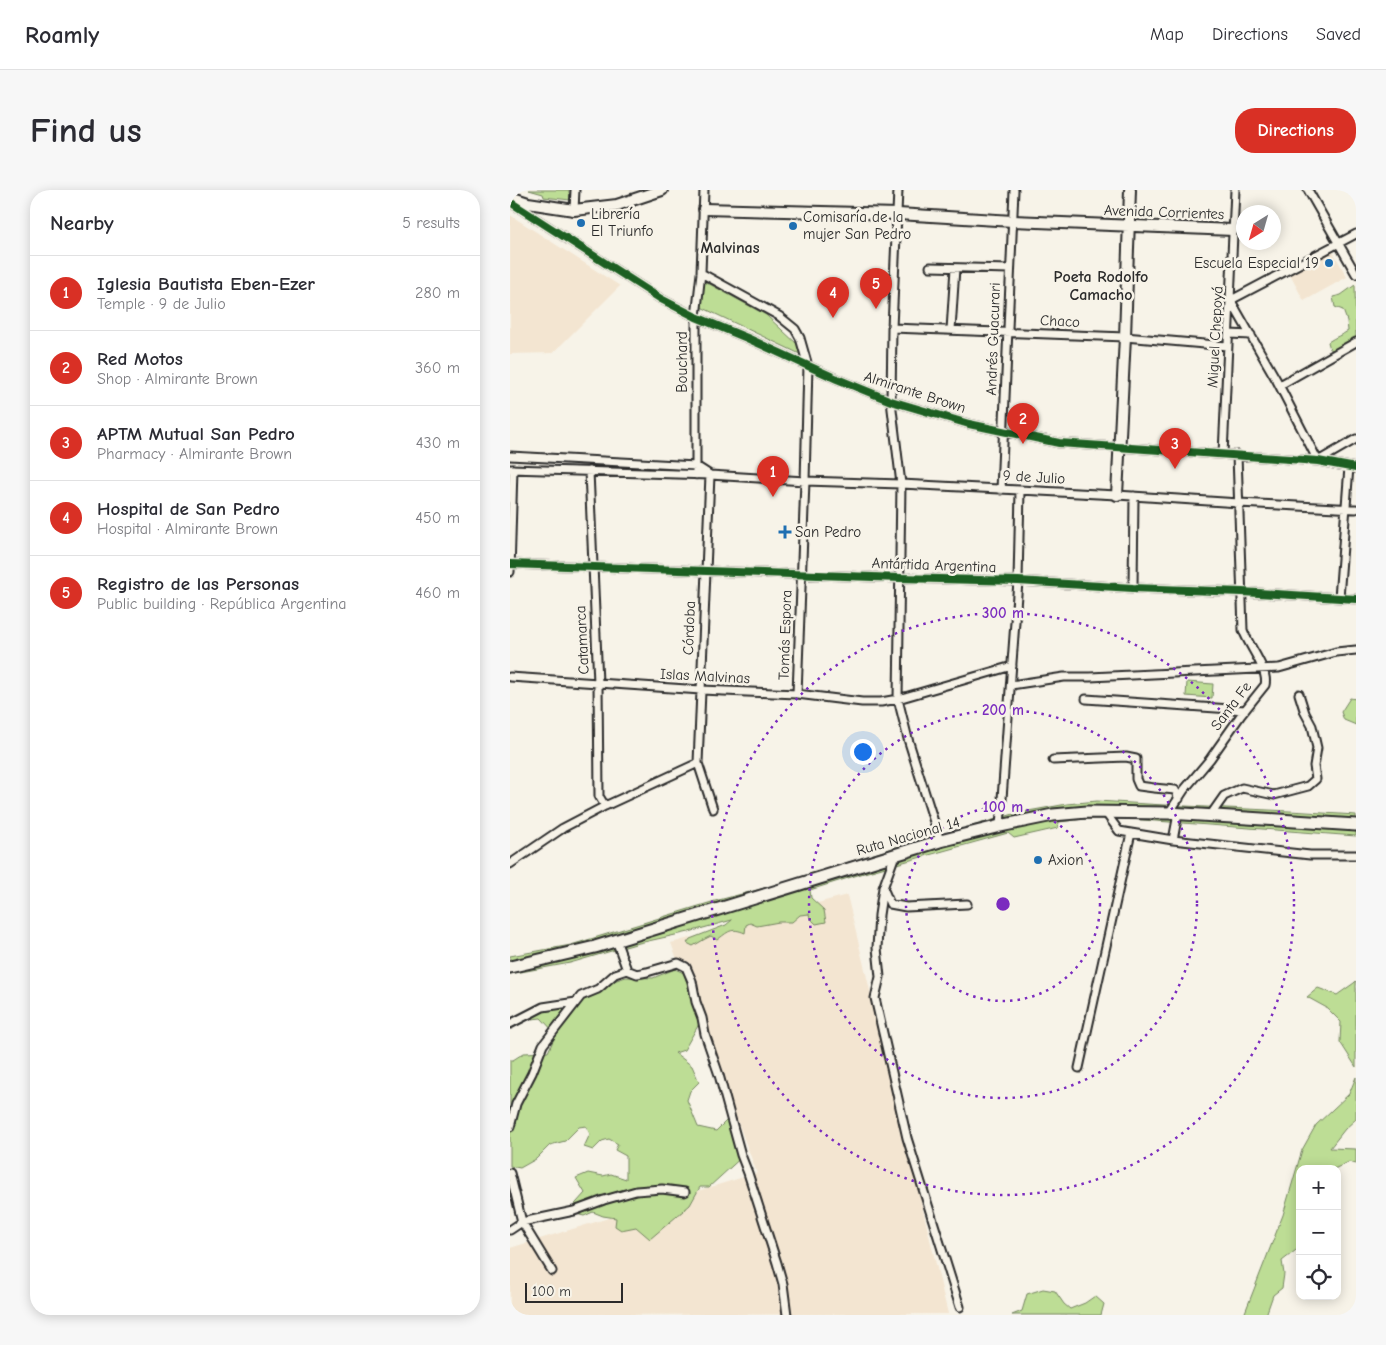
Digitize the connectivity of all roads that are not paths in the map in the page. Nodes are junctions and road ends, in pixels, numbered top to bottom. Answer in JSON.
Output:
{"nodes":[{"id":1,"x":575,"y":190,"type":"edge"},
{"id":2,"x":662,"y":190,"type":"edge"},
{"id":3,"x":704,"y":190,"type":"edge"},
{"id":4,"x":898,"y":190,"type":"edge"},
{"id":5,"x":1014,"y":190,"type":"edge"},
{"id":6,"x":1130,"y":190,"type":"edge"},
{"id":7,"x":1235,"y":190,"type":"edge"},
{"id":8,"x":1308,"y":190,"type":"edge"},
{"id":9,"x":510,"y":197,"type":"edge"},
{"id":10,"x":510,"y":202,"type":"edge"},
{"id":11,"x":704,"y":209,"type":"junction"},
{"id":12,"x":574,"y":210,"type":"junction"},
{"id":13,"x":898,"y":214,"type":"junction"},
{"id":14,"x":1013,"y":221,"type":"junction"},
{"id":15,"x":1130,"y":226,"type":"junction"},
{"id":16,"x":1233,"y":230,"type":"junction"},
{"id":17,"x":1356,"y":234,"type":"edge"},
{"id":18,"x":1340,"y":244,"type":"junction"},
{"id":19,"x":930,"y":267,"type":"dead end"},
{"id":20,"x":955,"y":268,"type":"junction"},
{"id":21,"x":1010,"y":269,"type":"junction"},
{"id":22,"x":701,"y":273,"type":"junction"},
{"id":23,"x":1356,"y":274,"type":"edge"},
{"id":24,"x":1231,"y":300,"type":"junction"},
{"id":25,"x":696,"y":317,"type":"junction"},
{"id":26,"x":892,"y":328,"type":"junction"},
{"id":27,"x":951,"y":330,"type":"junction"},
{"id":28,"x":1007,"y":332,"type":"junction"},
{"id":29,"x":1228,"y":334,"type":"junction"},
{"id":30,"x":1251,"y":335,"type":"junction"},
{"id":31,"x":1125,"y":337,"type":"junction"},
{"id":32,"x":1356,"y":342,"type":"edge"},
{"id":33,"x":1227,"y":346,"type":"junction"},
{"id":34,"x":808,"y":366,"type":"junction"},
{"id":35,"x":1280,"y":385,"type":"junction"},
{"id":36,"x":891,"y":401,"type":"junction"},
{"id":37,"x":1003,"y":432,"type":"junction"},
{"id":38,"x":1356,"y":439,"type":"edge"},
{"id":39,"x":1119,"y":447,"type":"junction"},
{"id":40,"x":1223,"y":454,"type":"junction"},
{"id":41,"x":1237,"y":455,"type":"junction"},
{"id":42,"x":510,"y":456,"type":"edge"},
{"id":43,"x":1318,"y":461,"type":"junction"},
{"id":44,"x":696,"y":466,"type":"junction"},
{"id":45,"x":1353,"y":467,"type":"edge"},
{"id":46,"x":512,"y":469,"type":"edge"},
{"id":47,"x":589,"y":472,"type":"junction"},
{"id":48,"x":696,"y":475,"type":"junction"},
{"id":49,"x":710,"y":475,"type":"junction"},
{"id":50,"x":805,"y":481,"type":"junction"},
{"id":51,"x":901,"y":484,"type":"junction"},
{"id":52,"x":1001,"y":490,"type":"junction"},
{"id":53,"x":1020,"y":491,"type":"junction"},
{"id":54,"x":1117,"y":495,"type":"junction"},
{"id":55,"x":1134,"y":496,"type":"junction"},
{"id":56,"x":1239,"y":503,"type":"junction"},
{"id":57,"x":1346,"y":509,"type":"junction"},
{"id":58,"x":1356,"y":509,"type":"edge"},
{"id":59,"x":511,"y":515,"type":"edge"},
{"id":60,"x":510,"y":564,"type":"edge"},
{"id":61,"x":593,"y":567,"type":"junction"},
{"id":62,"x":706,"y":570,"type":"junction"},
{"id":63,"x":510,"y":572,"type":"edge"},
{"id":64,"x":801,"y":574,"type":"junction"},
{"id":65,"x":900,"y":578,"type":"junction"},
{"id":66,"x":1018,"y":581,"type":"junction"},
{"id":67,"x":1133,"y":588,"type":"junction"},
{"id":68,"x":1242,"y":592,"type":"junction"},
{"id":69,"x":1339,"y":598,"type":"junction"},
{"id":70,"x":1356,"y":599,"type":"edge"},
{"id":71,"x":1356,"y":650,"type":"edge"},
{"id":72,"x":1012,"y":666,"type":"junction"},
{"id":73,"x":1262,"y":668,"type":"junction"},
{"id":74,"x":510,"y":677,"type":"edge"},
{"id":75,"x":598,"y":683,"type":"junction"},
{"id":76,"x":1011,"y":685,"type":"junction"},
{"id":77,"x":701,"y":690,"type":"junction"},
{"id":78,"x":796,"y":694,"type":"junction"},
{"id":79,"x":1299,"y":694,"type":"dead end"},
{"id":80,"x":898,"y":699,"type":"junction"},
{"id":81,"x":1086,"y":699,"type":"dead end"},
{"id":82,"x":1245,"y":710,"type":"junction"},
{"id":83,"x":1053,"y":760,"type":"dead end"},
{"id":84,"x":698,"y":763,"type":"junction"},
{"id":85,"x":599,"y":796,"type":"junction"},
{"id":86,"x":1179,"y":799,"type":"junction"},
{"id":87,"x":605,"y":806,"type":"junction"},
{"id":88,"x":713,"y":809,"type":"dead end"},
{"id":89,"x":1104,"y":812,"type":"junction"},
{"id":90,"x":592,"y":813,"type":"junction"},
{"id":91,"x":1173,"y":813,"type":"junction"},
{"id":92,"x":1210,"y":816,"type":"junction"},
{"id":93,"x":1356,"y":825,"type":"edge"},
{"id":94,"x":1000,"y":826,"type":"junction"},
{"id":95,"x":1130,"y":833,"type":"junction"},
{"id":96,"x":1173,"y":840,"type":"junction"},
{"id":97,"x":940,"y":841,"type":"junction"},
{"id":98,"x":895,"y":855,"type":"junction"},
{"id":99,"x":1356,"y":855,"type":"edge"},
{"id":100,"x":510,"y":864,"type":"edge"},
{"id":101,"x":883,"y":888,"type":"junction"},
{"id":102,"x":966,"y":904,"type":"dead end"},
{"id":103,"x":616,"y":940,"type":"junction"},
{"id":104,"x":510,"y":967,"type":"edge"},
{"id":105,"x":627,"y":970,"type":"junction"},
{"id":106,"x":576,"y":1002,"type":"junction"},
{"id":107,"x":510,"y":1024,"type":"edge"},
{"id":108,"x":1079,"y":1068,"type":"dead end"},
{"id":109,"x":511,"y":1117,"type":"edge"},
{"id":110,"x":510,"y":1127,"type":"edge"},
{"id":111,"x":510,"y":1173,"type":"edge"},
{"id":112,"x":685,"y":1192,"type":"dead end"},
{"id":113,"x":522,"y":1222,"type":"junction"},
{"id":114,"x":510,"y":1230,"type":"edge"},
{"id":115,"x":552,"y":1271,"type":"dead end"},
{"id":116,"x":960,"y":1307,"type":"dead end"},
{"id":117,"x":788,"y":1315,"type":"edge"}],
"edges":[{"from":1,"to":12,"type":"street"},
{"from":2,"to":12,"type":"main road"},
{"from":3,"to":11,"type":"street","name":"Bouchard"},
{"from":4,"to":13,"type":"street"},
{"from":5,"to":14,"type":"street","name":"Andrés Guacurari"},
{"from":6,"to":15,"type":"main road"},
{"from":7,"to":16,"type":"street","name":"Miguel Chepoyá"},
{"from":8,"to":18,"type":"street"},
{"from":9,"to":12,"type":"main road"},
{"from":10,"to":25,"type":"street","name":"Almirante Brown"},
{"from":11,"to":13,"type":"main road","name":"Avenida Corrientes"},
{"from":11,"to":22,"type":"street","name":"Bouchard"},
{"from":13,"to":14,"type":"main road","name":"Avenida Corrientes"},
{"from":13,"to":26,"type":"street"},
{"from":14,"to":15,"type":"main road","name":"Avenida Corrientes"},
{"from":14,"to":21,"type":"street","name":"Andrés Guacurari"},
{"from":15,"to":16,"type":"main road","name":"Avenida Corrientes"},
{"from":15,"to":31,"type":"main road"},
{"from":16,"to":24,"type":"street","name":"Miguel Chepoyá"},
{"from":17,"to":18,"type":"street"},
{"from":18,"to":23,"type":"street"},
{"from":18,"to":24,"type":"street"},
{"from":19,"to":20,"type":"street"},
{"from":20,"to":21,"type":"street"},
{"from":20,"to":27,"type":"street"},
{"from":21,"to":28,"type":"street","name":"Andrés Guacurari"},
{"from":22,"to":25,"type":"street","name":"Bouchard"},
{"from":22,"to":34,"type":"street","name":"Tomás Espora"},
{"from":24,"to":29,"type":"street","name":"Miguel Chepoyá"},
{"from":24,"to":30,"type":"street"},
{"from":25,"to":34,"type":"street","name":"Almirante Brown"},
{"from":25,"to":44,"type":"street","name":"Bouchard"},
{"from":26,"to":27,"type":"street","name":"Chaco"},
{"from":26,"to":36,"type":"street"},
{"from":27,"to":28,"type":"street","name":"Chaco"},
{"from":28,"to":31,"type":"street","name":"Chaco"},
{"from":28,"to":37,"type":"street","name":"Andrés Guacurari"},
{"from":29,"to":30,"type":"street"},
{"from":29,"to":33,"type":"street","name":"Miguel Chepoyá"},
{"from":30,"to":35,"type":"street"},
{"from":31,"to":33,"type":"street","name":"Chaco"},
{"from":31,"to":39,"type":"main road"},
{"from":32,"to":35,"type":"street"},
{"from":33,"to":40,"type":"street","name":"Miguel Chepoyá"},
{"from":34,"to":36,"type":"street","name":"Almirante Brown"},
{"from":34,"to":50,"type":"street","name":"Tomás Espora"},
{"from":35,"to":43,"type":"street"},
{"from":36,"to":37,"type":"street","name":"Almirante Brown"},
{"from":36,"to":51,"type":"street"},
{"from":37,"to":39,"type":"street","name":"Almirante Brown"},
{"from":37,"to":52,"type":"street","name":"Andrés Guacurari"},
{"from":38,"to":43,"type":"street"},
{"from":39,"to":40,"type":"street","name":"Almirante Brown"},
{"from":39,"to":54,"type":"main road"},
{"from":40,"to":41,"type":"street","name":"Almirante Brown"},
{"from":41,"to":43,"type":"street","name":"Almirante Brown"},
{"from":41,"to":56,"type":"street","name":"Santa Fe"},
{"from":42,"to":44,"type":"street","name":"9 de Julio"},
{"from":43,"to":45,"type":"street","name":"Almirante Brown"},
{"from":44,"to":48,"type":"street","name":"Bouchard"},
{"from":44,"to":49,"type":"street","name":"9 de Julio"},
{"from":45,"to":57,"type":"street"},
{"from":46,"to":47,"type":"street","name":"9 de Julio"},
{"from":46,"to":59,"type":"street"},
{"from":47,"to":48,"type":"street","name":"9 de Julio"},
{"from":47,"to":61,"type":"street","name":"Catamarca"},
{"from":48,"to":49,"type":"street","name":"9 de Julio"},
{"from":49,"to":50,"type":"street","name":"9 de Julio"},
{"from":49,"to":62,"type":"street","name":"Córdoba"},
{"from":50,"to":51,"type":"street","name":"9 de Julio"},
{"from":50,"to":64,"type":"street","name":"Tomás Espora"},
{"from":51,"to":52,"type":"street","name":"9 de Julio"},
{"from":51,"to":65,"type":"street"},
{"from":52,"to":53,"type":"street","name":"9 de Julio"},
{"from":53,"to":54,"type":"street","name":"9 de Julio"},
{"from":53,"to":66,"type":"street"},
{"from":54,"to":55,"type":"street","name":"9 de Julio"},
{"from":55,"to":56,"type":"street","name":"9 de Julio"},
{"from":55,"to":67,"type":"street"},
{"from":56,"to":57,"type":"street","name":"9 de Julio"},
{"from":56,"to":68,"type":"street","name":"Santa Fe"},
{"from":57,"to":58,"type":"street","name":"9 de Julio"},
{"from":57,"to":69,"type":"street"},
{"from":59,"to":60,"type":"street"},
{"from":60,"to":61,"type":"street","name":"Antártida Argentina"},
{"from":60,"to":63,"type":"street"},
{"from":61,"to":62,"type":"street","name":"Antártida Argentina"},
{"from":61,"to":75,"type":"street","name":"Catamarca"},
{"from":62,"to":64,"type":"street","name":"Antártida Argentina"},
{"from":62,"to":77,"type":"street","name":"Córdoba"},
{"from":64,"to":65,"type":"street","name":"Antártida Argentina"},
{"from":64,"to":78,"type":"street","name":"Tomás Espora"},
{"from":65,"to":66,"type":"street","name":"Antártida Argentina"},
{"from":65,"to":80,"type":"street"},
{"from":66,"to":67,"type":"street","name":"Antártida Argentina"},
{"from":66,"to":72,"type":"street"},
{"from":67,"to":68,"type":"street","name":"Antártida Argentina"},
{"from":68,"to":69,"type":"street","name":"Antártida Argentina"},
{"from":68,"to":73,"type":"street","name":"Santa Fe"},
{"from":69,"to":70,"type":"street","name":"Antártida Argentina"},
{"from":71,"to":73,"type":"street"},
{"from":72,"to":76,"type":"street"},
{"from":72,"to":80,"type":"street","name":"Islas Malvinas"},
{"from":73,"to":76,"type":"street"},
{"from":73,"to":82,"type":"street","name":"Santa Fe"},
{"from":74,"to":75,"type":"street","name":"Islas Malvinas"},
{"from":75,"to":77,"type":"street","name":"Islas Malvinas"},
{"from":75,"to":85,"type":"street","name":"Catamarca"},
{"from":76,"to":94,"type":"street"},
{"from":77,"to":78,"type":"street","name":"Islas Malvinas"},
{"from":77,"to":84,"type":"street","name":"Córdoba"},
{"from":78,"to":80,"type":"street","name":"Islas Malvinas"},
{"from":79,"to":92,"type":"street"},
{"from":80,"to":97,"type":"street"},
{"from":81,"to":82,"type":"street"},
{"from":82,"to":86,"type":"street","name":"Santa Fe"},
{"from":83,"to":86,"type":"street"},
{"from":84,"to":87,"type":"street"},
{"from":84,"to":88,"type":"street","name":"Córdoba"},
{"from":85,"to":87,"type":"street"},
{"from":85,"to":90,"type":"street"},
{"from":86,"to":91,"type":"street","name":"Santa Fe"},
{"from":87,"to":90,"type":"street"},
{"from":89,"to":91,"type":"highway","name":"Ruta Nacional 14"},
{"from":89,"to":94,"type":"highway","name":"Ruta Nacional 14"},
{"from":89,"to":95,"type":"street"},
{"from":90,"to":100,"type":"street"},
{"from":91,"to":92,"type":"highway","name":"Ruta Nacional 14"},
{"from":91,"to":96,"type":"street"},
{"from":92,"to":93,"type":"highway","name":"Ruta Nacional 14"},
{"from":94,"to":97,"type":"highway","name":"Ruta Nacional 14"},
{"from":95,"to":96,"type":"street"},
{"from":95,"to":108,"type":"street"},
{"from":96,"to":99,"type":"street"},
{"from":97,"to":98,"type":"highway","name":"Ruta Nacional 14"},
{"from":98,"to":101,"type":"street"},
{"from":98,"to":103,"type":"highway","name":"Ruta Nacional 14"},
{"from":101,"to":102,"type":"street"},
{"from":101,"to":116,"type":"street"},
{"from":103,"to":104,"type":"highway","name":"Ruta Nacional 14"},
{"from":103,"to":105,"type":"street"},
{"from":105,"to":106,"type":"street"},
{"from":105,"to":117,"type":"street"},
{"from":106,"to":107,"type":"street"},
{"from":106,"to":109,"type":"street"},
{"from":109,"to":110,"type":"street"},
{"from":111,"to":113,"type":"street"},
{"from":112,"to":113,"type":"street"},
{"from":113,"to":114,"type":"street"},
{"from":113,"to":115,"type":"street"}]}
